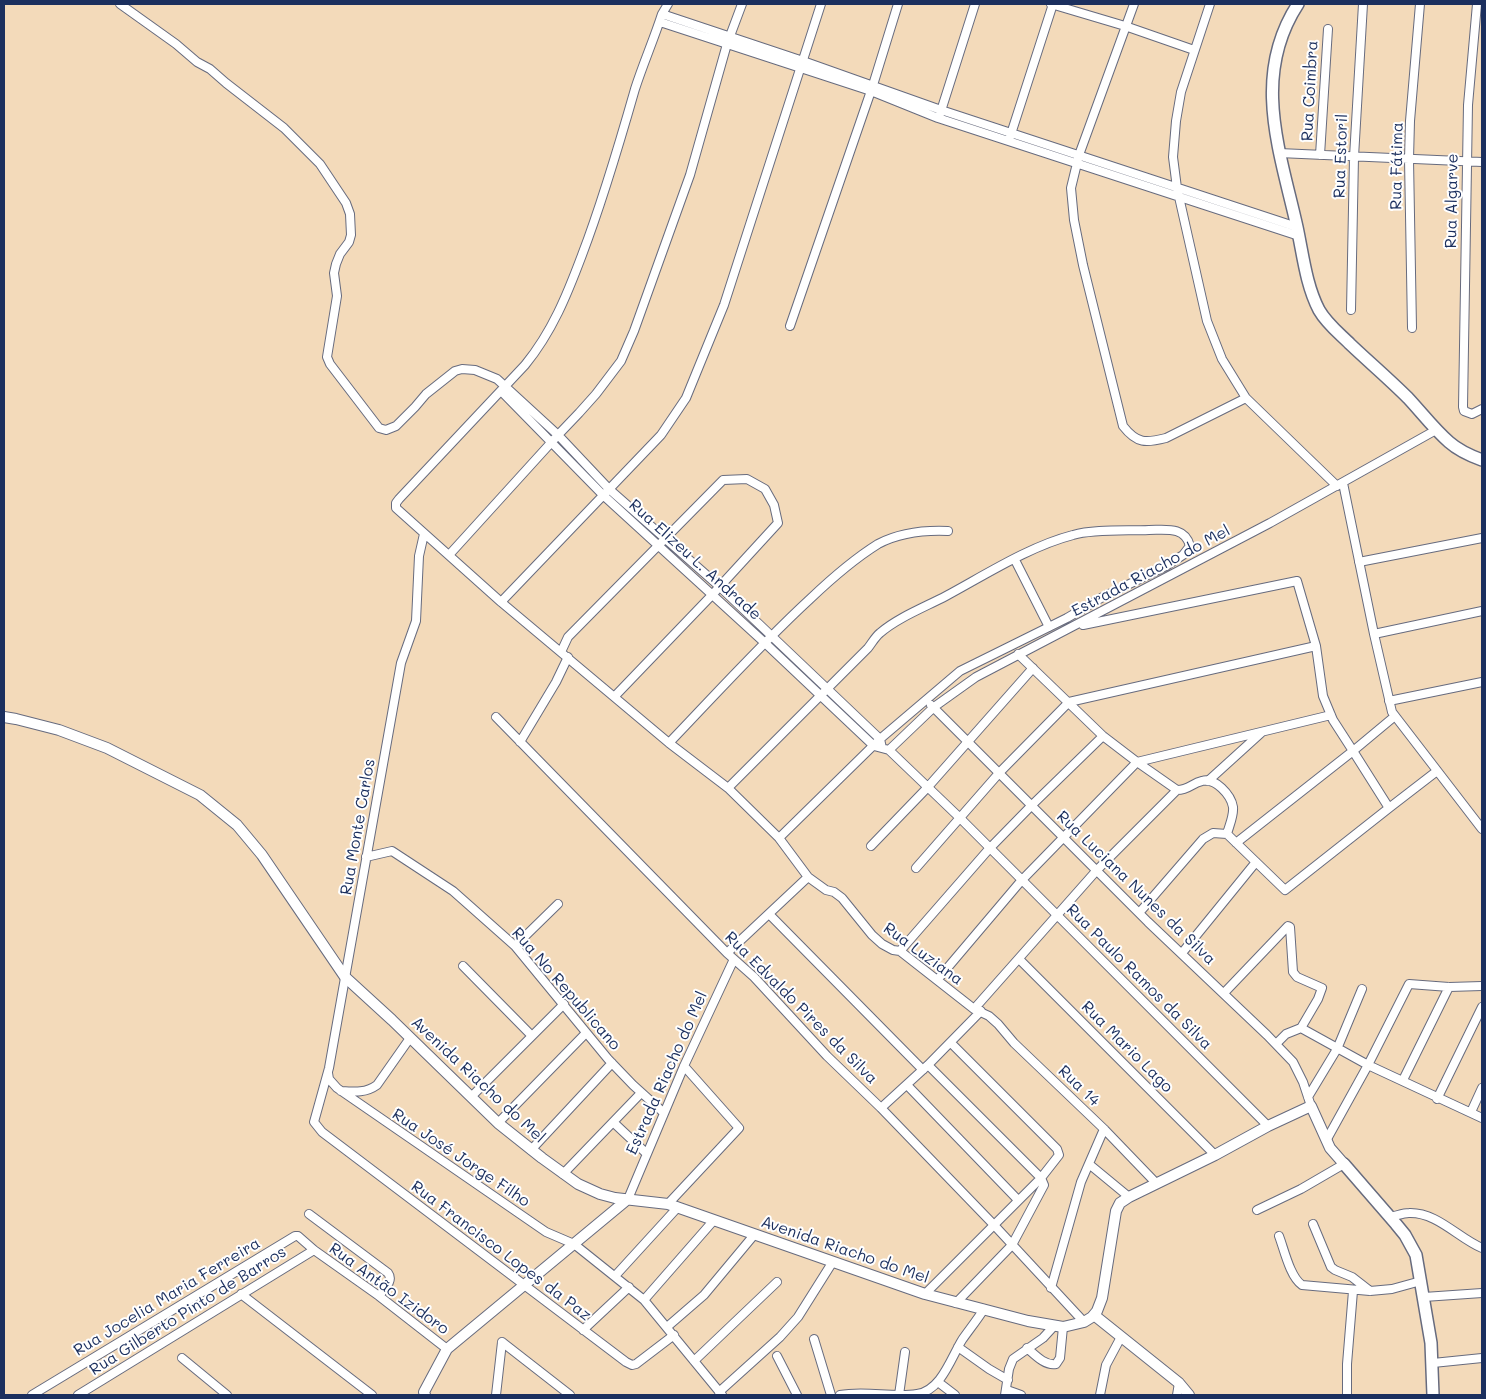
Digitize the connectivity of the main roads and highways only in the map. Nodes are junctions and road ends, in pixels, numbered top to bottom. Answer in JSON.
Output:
{"nodes":[{"id":1,"x":1298,"y":4,"type":"edge"},
{"id":2,"x":1482,"y":460,"type":"edge"},
{"id":3,"x":1344,"y":1164,"type":"road end"},
{"id":4,"x":1433,"y":1395,"type":"edge"}],
"edges":[{"from":1,"to":2,"type":"main road"},
{"from":3,"to":4,"type":"main road"}]}
